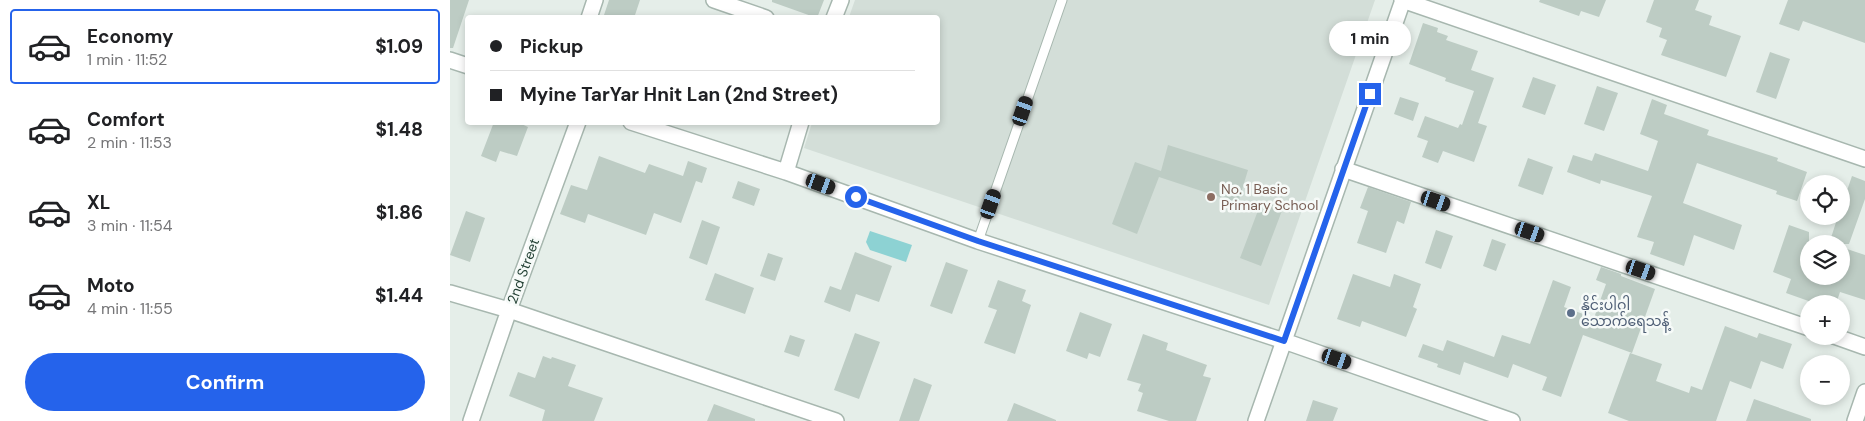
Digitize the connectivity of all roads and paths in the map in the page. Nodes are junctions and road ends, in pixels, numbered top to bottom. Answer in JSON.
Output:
{"nodes":[{"id":1,"x":595,"y":0,"type":"edge"},
{"id":2,"x":714,"y":0,"type":"edge"},
{"id":3,"x":841,"y":0,"type":"edge"},
{"id":4,"x":1062,"y":0,"type":"edge"},
{"id":5,"x":1402,"y":0,"type":"edge"},
{"id":6,"x":590,"y":15,"type":"edge"},
{"id":7,"x":757,"y":15,"type":"edge"},
{"id":8,"x":835,"y":15,"type":"edge"},
{"id":9,"x":450,"y":60,"type":"edge"},
{"id":10,"x":465,"y":65,"type":"edge"},
{"id":11,"x":577,"y":125,"type":"edge"},
{"id":12,"x":640,"y":125,"type":"edge"},
{"id":13,"x":800,"y":125,"type":"edge"},
{"id":14,"x":1865,"y":159,"type":"edge"},
{"id":15,"x":1343,"y":169,"type":"junction"},
{"id":16,"x":786,"y":172,"type":"junction"},
{"id":17,"x":978,"y":241,"type":"junction"},
{"id":18,"x":450,"y":293,"type":"edge"},
{"id":19,"x":509,"y":310,"type":"junction"},
{"id":20,"x":1800,"y":325,"type":"edge"},
{"id":21,"x":1284,"y":341,"type":"junction"},
{"id":22,"x":1850,"y":342,"type":"edge"},
{"id":23,"x":1865,"y":347,"type":"edge"},
{"id":24,"x":1865,"y":392,"type":"edge"},
{"id":25,"x":471,"y":421,"type":"edge"},
{"id":26,"x":836,"y":421,"type":"edge"},
{"id":27,"x":1256,"y":421,"type":"edge"},
{"id":28,"x":1512,"y":421,"type":"edge"},
{"id":29,"x":1855,"y":421,"type":"edge"}],
"edges":[{"from":1,"to":6,"type":"street"},
{"from":2,"to":7,"type":"street"},
{"from":3,"to":8,"type":"street"},
{"from":4,"to":17,"type":"lane"},
{"from":5,"to":14,"type":"street"},
{"from":5,"to":15,"type":"street"},
{"from":9,"to":10,"type":"street"},
{"from":11,"to":19,"type":"street","name":"2nd Street"},
{"from":12,"to":16,"type":"street"},
{"from":13,"to":16,"type":"street"},
{"from":15,"to":20,"type":"street"},
{"from":15,"to":21,"type":"street"},
{"from":16,"to":17,"type":"street"},
{"from":17,"to":21,"type":"street"},
{"from":18,"to":19,"type":"street"},
{"from":19,"to":25,"type":"street","name":"2nd Street"},
{"from":19,"to":26,"type":"street"},
{"from":21,"to":27,"type":"street"},
{"from":21,"to":28,"type":"street"},
{"from":22,"to":23,"type":"street"},
{"from":24,"to":29,"type":"street"}]}
